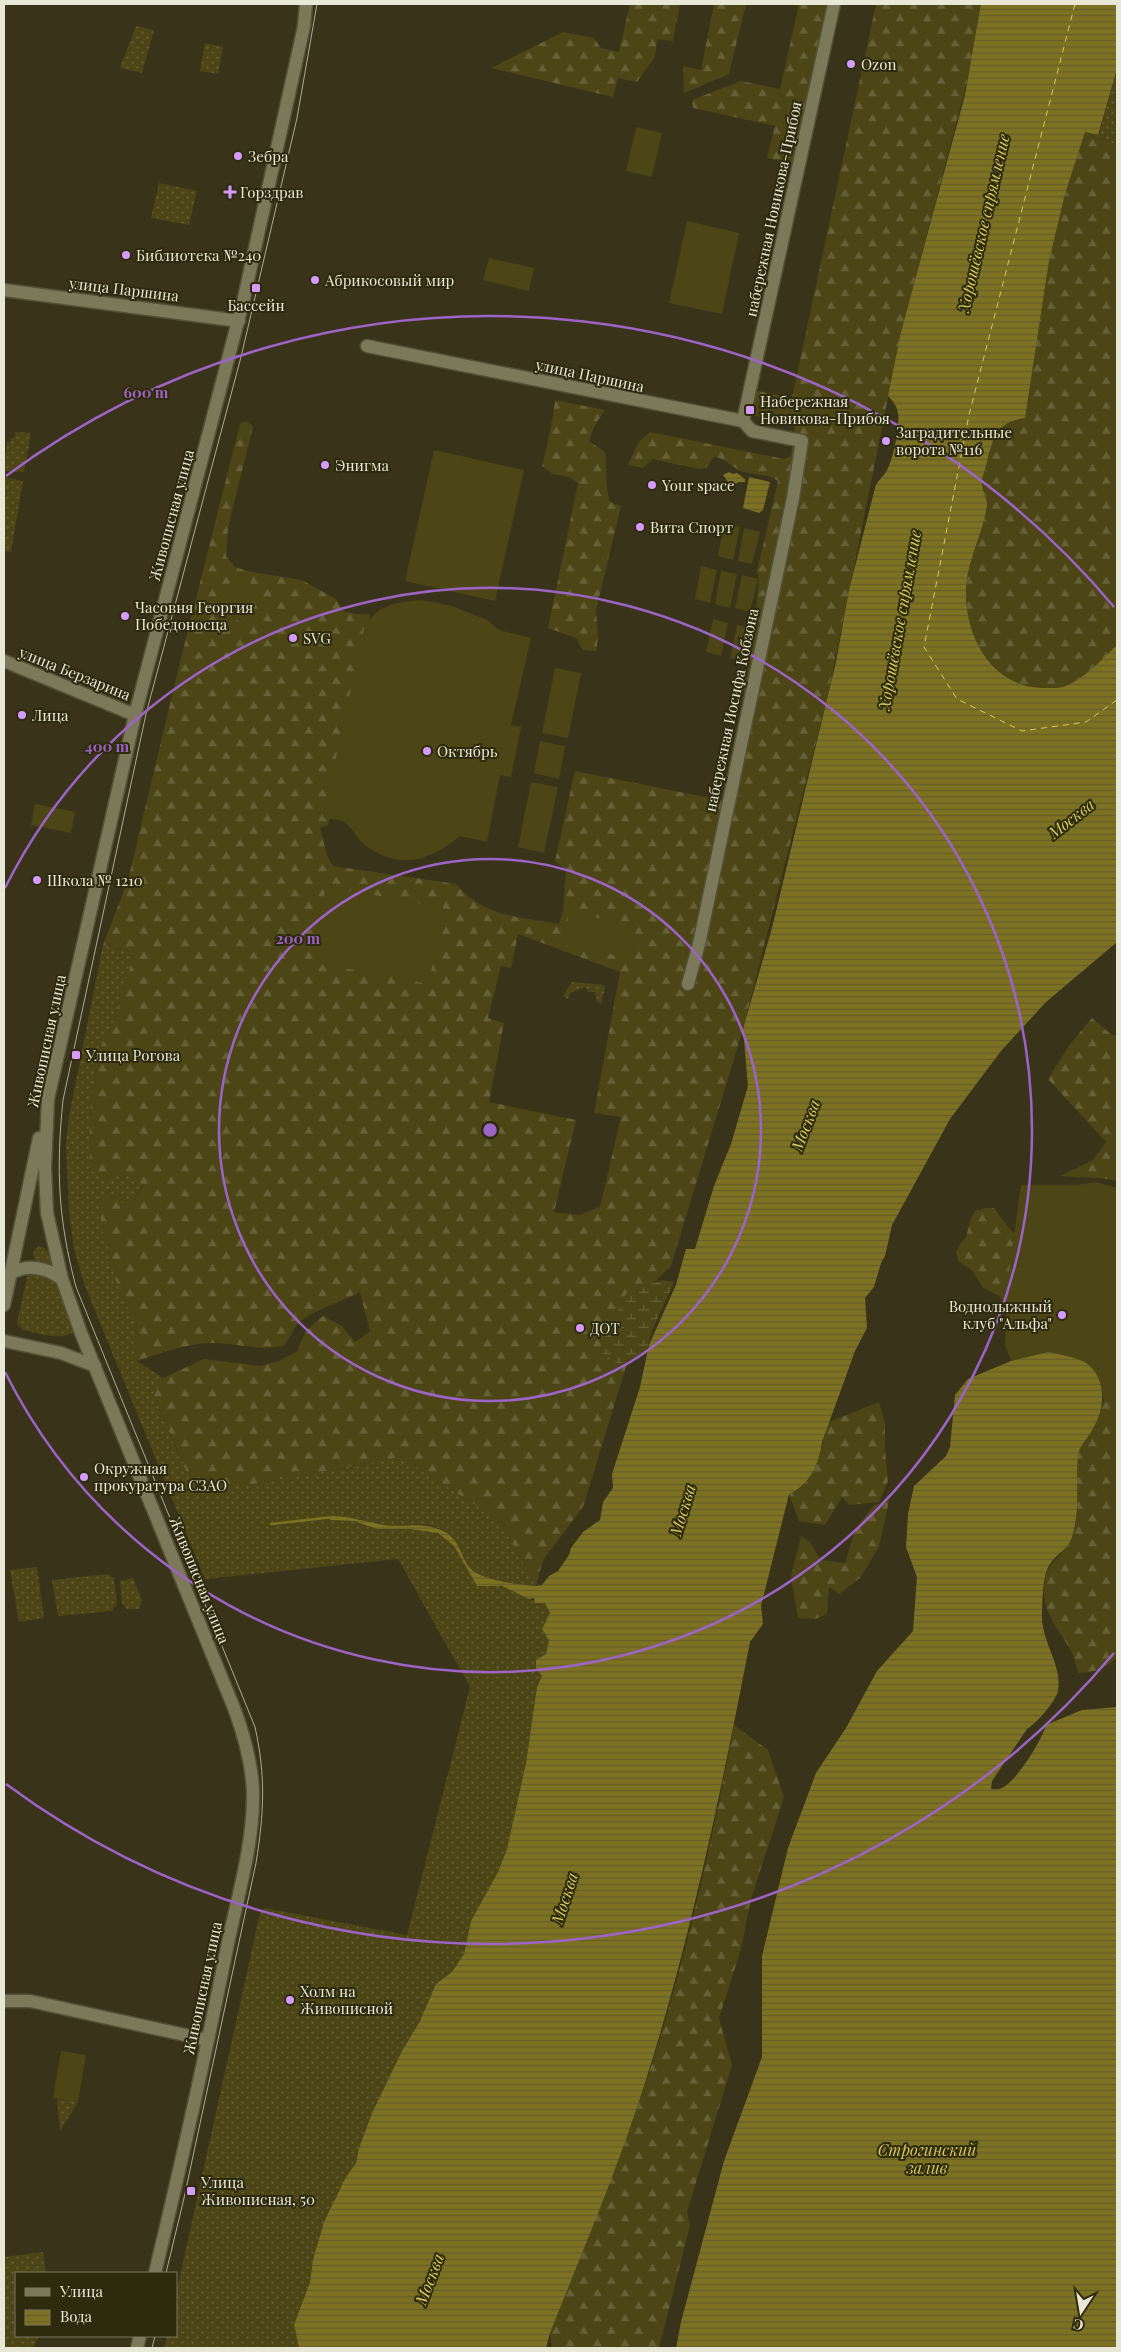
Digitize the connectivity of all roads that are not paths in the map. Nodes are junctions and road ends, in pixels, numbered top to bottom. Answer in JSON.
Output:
{"nodes":[{"id":1,"x":306,"y":4,"type":"edge"},
{"id":2,"x":834,"y":4,"type":"edge"},
{"id":3,"x":4,"y":290,"type":"edge"},
{"id":4,"x":239,"y":321,"type":"junction"},
{"id":5,"x":368,"y":346,"type":"dead end"},
{"id":6,"x":743,"y":421,"type":"junction"},
{"id":7,"x":802,"y":441,"type":"joint"},
{"id":8,"x":4,"y":661,"type":"edge"},
{"id":9,"x":135,"y":715,"type":"junction"},
{"id":10,"x":688,"y":984,"type":"dead end"},
{"id":11,"x":48,"y":1099,"type":"junction"},
{"id":12,"x":11,"y":1273,"type":"junction"},
{"id":13,"x":62,"y":1279,"type":"junction"},
{"id":14,"x":4,"y":1305,"type":"edge"},
{"id":15,"x":81,"y":1333,"type":"junction"},
{"id":16,"x":4,"y":1341,"type":"edge"},
{"id":17,"x":61,"y":1353,"type":"junction"},
{"id":18,"x":95,"y":1366,"type":"junction"},
{"id":19,"x":4,"y":2001,"type":"edge"},
{"id":20,"x":208,"y":2040,"type":"junction"},
{"id":21,"x":155,"y":2272,"type":"edge"}],
"edges":[{"from":1,"to":4,"type":"street","name":"Живописная улица"},
{"from":2,"to":6,"type":"street","name":"набережная Новикова-Прибоя"},
{"from":3,"to":4,"type":"street","name":"улица Паршина"},
{"from":4,"to":9,"type":"street","name":"Живописная улица"},
{"from":5,"to":6,"type":"street","name":"улица Паршина"},
{"from":6,"to":7,"type":"street","name":"улица Паршина"},
{"from":7,"to":10,"type":"street","name":"набережная Иосифа Кобзона"},
{"from":8,"to":9,"type":"street","name":"улица Берзарина"},
{"from":9,"to":11,"type":"street","name":"Живописная улица"},
{"from":11,"to":12,"type":"street"},
{"from":11,"to":13,"type":"street","name":"Живописная улица"},
{"from":12,"to":13,"type":"street"},
{"from":12,"to":14,"type":"street"},
{"from":13,"to":15,"type":"street","name":"Живописная улица"},
{"from":15,"to":17,"type":"street"},
{"from":15,"to":18,"type":"street","name":"Живописная улица"},
{"from":16,"to":17,"type":"street"},
{"from":17,"to":18,"type":"street"},
{"from":18,"to":20,"type":"street","name":"Живописная улица"},
{"from":19,"to":20,"type":"street"},
{"from":20,"to":21,"type":"street","name":"Живописная улица"}]}
